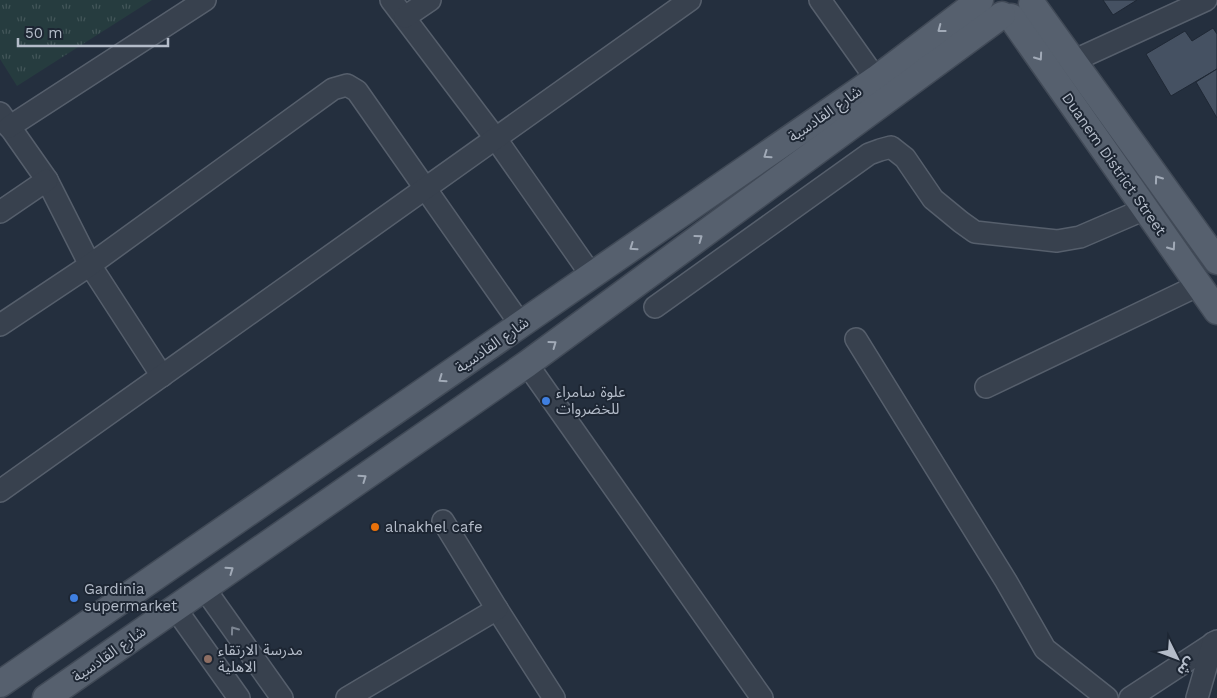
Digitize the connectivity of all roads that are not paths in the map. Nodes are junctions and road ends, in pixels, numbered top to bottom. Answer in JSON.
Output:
{"nodes":[{"id":1,"x":205,"y":0,"type":"edge"},
{"id":2,"x":391,"y":0,"type":"edge"},
{"id":3,"x":430,"y":0,"type":"edge"},
{"id":4,"x":690,"y":0,"type":"edge"},
{"id":5,"x":820,"y":0,"type":"edge"},
{"id":6,"x":980,"y":0,"type":"edge"},
{"id":7,"x":1206,"y":0,"type":"edge"},
{"id":8,"x":1013,"y":7,"type":"edge"},
{"id":9,"x":405,"y":17,"type":"junction"},
{"id":10,"x":1073,"y":62,"type":"junction"},
{"id":11,"x":876,"y":79,"type":"junction"},
{"id":12,"x":5,"y":120,"type":"edge"},
{"id":13,"x":496,"y":139,"type":"junction"},
{"id":14,"x":47,"y":180,"type":"junction"},
{"id":15,"x":426,"y":189,"type":"junction"},
{"id":16,"x":1145,"y":209,"type":"junction"},
{"id":17,"x":0,"y":212,"type":"edge"},
{"id":18,"x":1217,"y":261,"type":"edge"},
{"id":19,"x":90,"y":264,"type":"junction"},
{"id":20,"x":592,"y":276,"type":"junction"},
{"id":21,"x":1199,"y":285,"type":"junction"},
{"id":22,"x":656,"y":307,"type":"dead end"},
{"id":23,"x":1217,"y":311,"type":"edge"},
{"id":24,"x":0,"y":325,"type":"edge"},
{"id":25,"x":521,"y":325,"type":"junction"},
{"id":26,"x":856,"y":339,"type":"dead end"},
{"id":27,"x":527,"y":364,"type":"junction"},
{"id":28,"x":162,"y":376,"type":"junction"},
{"id":29,"x":986,"y":388,"type":"dead end"},
{"id":30,"x":0,"y":490,"type":"edge"},
{"id":31,"x":443,"y":521,"type":"dead end"},
{"id":32,"x":204,"y":588,"type":"junction"},
{"id":33,"x":175,"y":608,"type":"junction"},
{"id":34,"x":497,"y":609,"type":"junction"},
{"id":35,"x":1215,"y":642,"type":"edge"},
{"id":36,"x":57,"y":645,"type":"junction"},
{"id":37,"x":76,"y":677,"type":"junction"},
{"id":38,"x":0,"y":684,"type":"edge"},
{"id":39,"x":46,"y":698,"type":"edge"},
{"id":40,"x":239,"y":698,"type":"edge"},
{"id":41,"x":282,"y":698,"type":"edge"},
{"id":42,"x":347,"y":698,"type":"edge"},
{"id":43,"x":554,"y":698,"type":"edge"},
{"id":44,"x":762,"y":698,"type":"edge"},
{"id":45,"x":1107,"y":698,"type":"edge"},
{"id":46,"x":1130,"y":698,"type":"edge"},
{"id":47,"x":1197,"y":698,"type":"edge"}],
"edges":[{"from":1,"to":12,"type":"street"},
{"from":2,"to":9,"type":"street"},
{"from":3,"to":9,"type":"street"},
{"from":4,"to":13,"type":"street"},
{"from":5,"to":11,"type":"street"},
{"from":6,"to":11,"type":"main road","name":"شارع القادسية","one_way":true},
{"from":7,"to":10,"type":"street"},
{"from":8,"to":10,"type":"main road","name":"Duanem District Street"},
{"from":8,"to":16,"type":"main road","name":"Duanem District Street","one_way":true},
{"from":27,"to":8,"type":"main road","name":"شارع القادسية","one_way":true},
{"from":9,"to":13,"type":"street"},
{"from":18,"to":10,"type":"main road","name":"Duanem District Street","one_way":true},
{"from":11,"to":20,"type":"main road","name":"شارع القادسية","one_way":true},
{"from":12,"to":14,"type":"street"},
{"from":13,"to":15,"type":"street"},
{"from":13,"to":20,"type":"street"},
{"from":14,"to":17,"type":"street"},
{"from":14,"to":19,"type":"street"},
{"from":15,"to":19,"type":"street"},
{"from":15,"to":25,"type":"street"},
{"from":15,"to":28,"type":"street"},
{"from":16,"to":21,"type":"main road","name":"Duanem District Street","one_way":true},
{"from":16,"to":22,"type":"street"},
{"from":19,"to":24,"type":"street"},
{"from":19,"to":28,"type":"street"},
{"from":20,"to":25,"type":"main road","name":"شارع القادسية"},
{"from":21,"to":23,"type":"main road","name":"Duanem District Street"},
{"from":21,"to":29,"type":"street"},
{"from":25,"to":36,"type":"main road","name":"شارع القادسية","one_way":true},
{"from":26,"to":45,"type":"street"},
{"from":32,"to":27,"type":"main road","name":"شارع القادسية","one_way":true},
{"from":27,"to":44,"type":"street"},
{"from":28,"to":30,"type":"street"},
{"from":31,"to":34,"type":"street"},
{"from":32,"to":33,"type":"main road","name":"شارع القادسية"},
{"from":41,"to":32,"type":"street","one_way":true},
{"from":33,"to":37,"type":"main road","name":"شارع القادسية"},
{"from":33,"to":40,"type":"street"},
{"from":34,"to":42,"type":"street"},
{"from":34,"to":43,"type":"street"},
{"from":35,"to":46,"type":"street"},
{"from":35,"to":47,"type":"street"},
{"from":36,"to":37,"type":"main road"},
{"from":36,"to":38,"type":"main road","name":"شارع القادسية"},
{"from":37,"to":39,"type":"main road","name":"شارع القادسية"}]}
